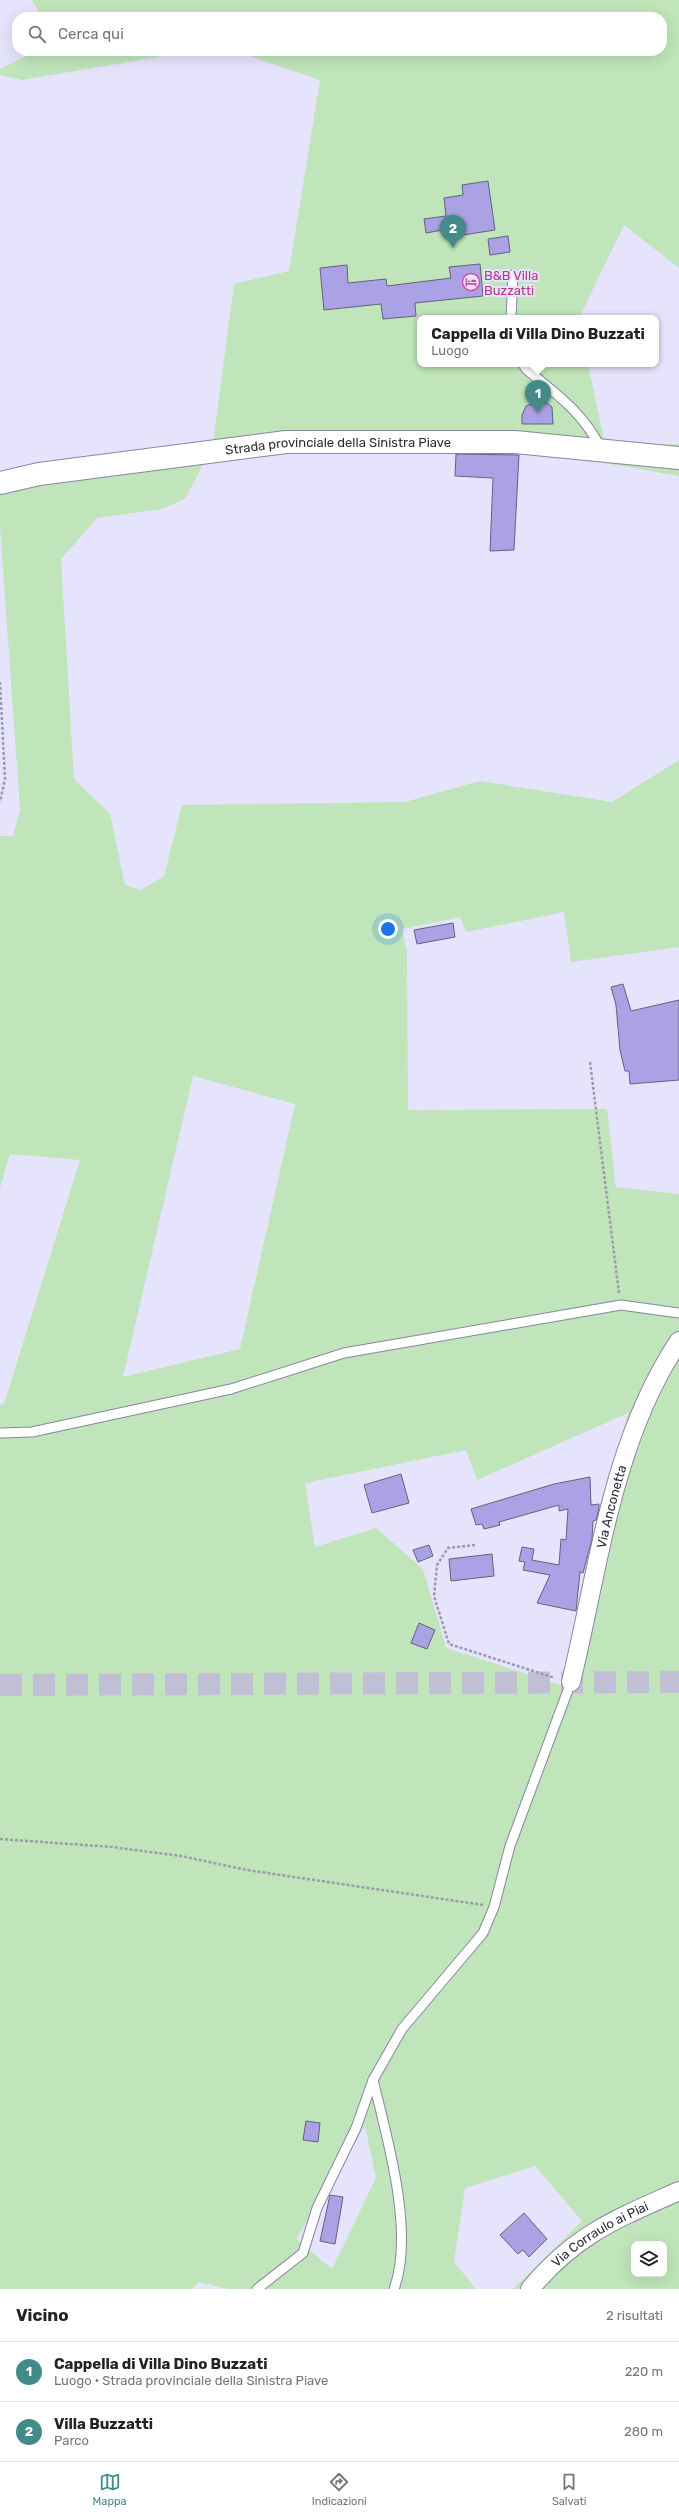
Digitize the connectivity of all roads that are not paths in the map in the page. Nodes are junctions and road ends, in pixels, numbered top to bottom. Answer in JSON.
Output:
{"nodes":[{"id":1,"x":513,"y":275,"type":"dead end"},
{"id":2,"x":511,"y":315,"type":"edge"},
{"id":3,"x":525,"y":367,"type":"edge"},
{"id":4,"x":602,"y":450,"type":"junction"},
{"id":5,"x":679,"y":458,"type":"edge"},
{"id":6,"x":0,"y":483,"type":"edge"},
{"id":7,"x":679,"y":1313,"type":"edge"},
{"id":8,"x":679,"y":1342,"type":"edge"},
{"id":9,"x":0,"y":1433,"type":"edge"},
{"id":10,"x":571,"y":1682,"type":"joint"},
{"id":11,"x":374,"y":2080,"type":"junction"},
{"id":12,"x":679,"y":2191,"type":"edge"},
{"id":13,"x":257,"y":2289,"type":"edge"},
{"id":14,"x":394,"y":2289,"type":"edge"},
{"id":15,"x":530,"y":2289,"type":"edge"}],
"edges":[{"from":1,"to":2,"type":"lane"},
{"from":3,"to":4,"type":"lane"},
{"from":4,"to":5,"type":"street","name":"Strada provinciale della Sinistra Piave"},
{"from":4,"to":6,"type":"street","name":"Strada provinciale della Sinistra Piave"},
{"from":7,"to":9,"type":"lane"},
{"from":8,"to":10,"type":"street","name":"Via Anconetta"},
{"from":10,"to":11,"type":"lane"},
{"from":11,"to":13,"type":"lane"},
{"from":11,"to":14,"type":"lane"},
{"from":12,"to":15,"type":"street","name":"Via Corraulo ai Piai"}]}
